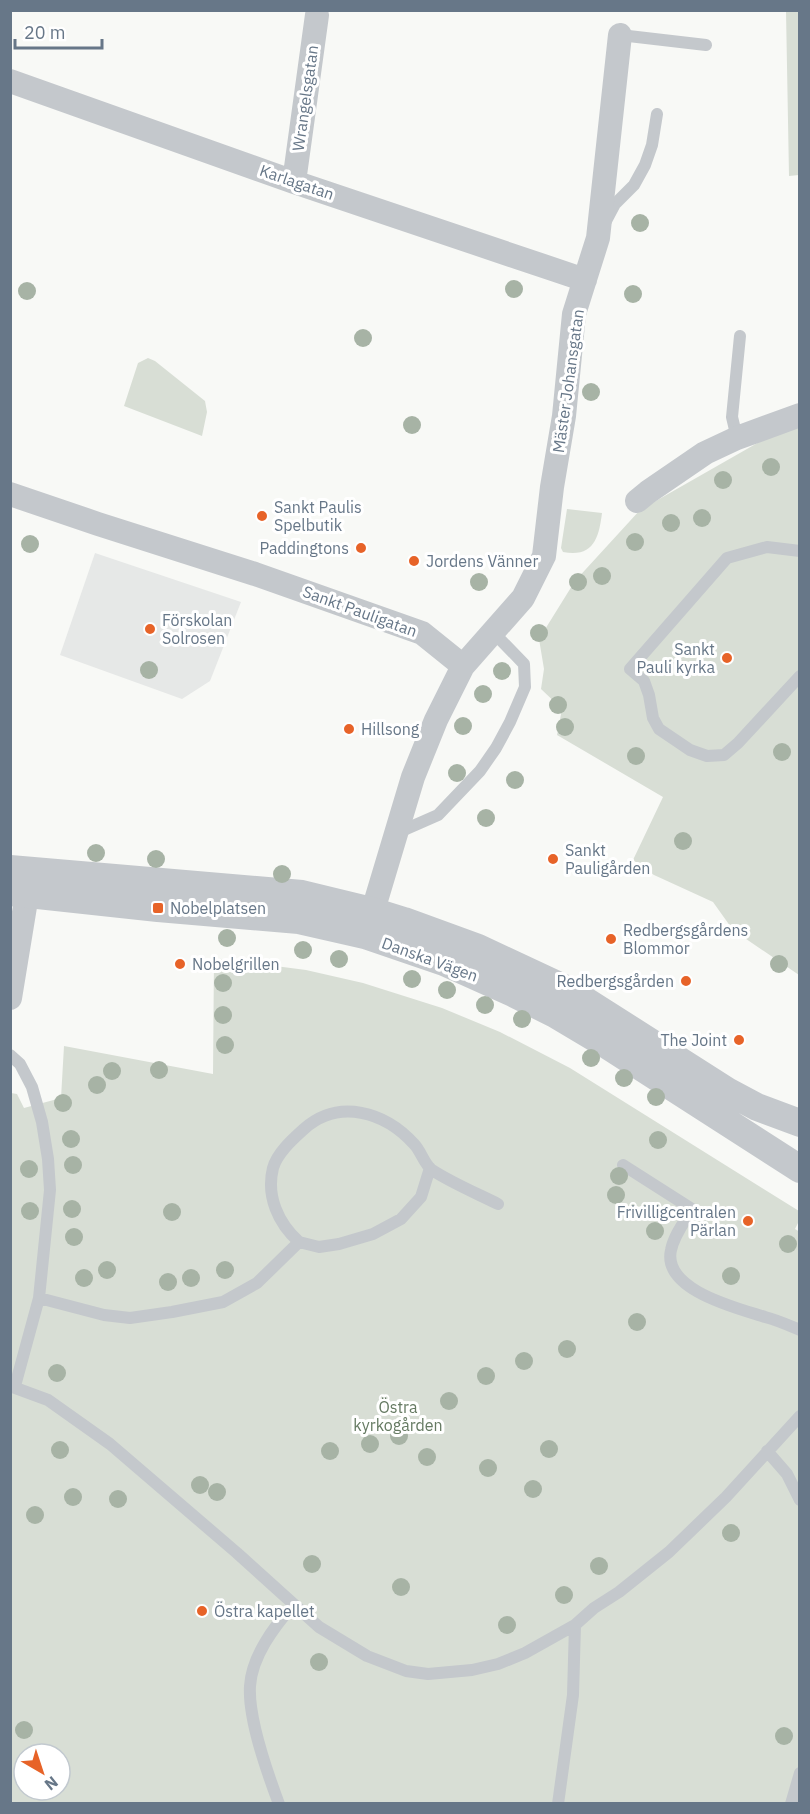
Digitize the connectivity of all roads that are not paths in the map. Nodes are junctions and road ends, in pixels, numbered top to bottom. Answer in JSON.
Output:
{"nodes":[{"id":1,"x":317,"y":15,"type":"dead end"},
{"id":2,"x":620,"y":35,"type":"joint"},
{"id":3,"x":706,"y":45,"type":"dead end"},
{"id":4,"x":10,"y":81,"type":"edge"},
{"id":5,"x":657,"y":114,"type":"dead end"},
{"id":6,"x":294,"y":182,"type":"junction"},
{"id":7,"x":598,"y":238,"type":"junction"},
{"id":8,"x":585,"y":280,"type":"junction"},
{"id":9,"x":740,"y":336,"type":"dead end"},
{"id":10,"x":800,"y":415,"type":"edge"},
{"id":11,"x":737,"y":438,"type":"junction"},
{"id":12,"x":10,"y":494,"type":"edge"},
{"id":13,"x":637,"y":501,"type":"dead end"},
{"id":14,"x":800,"y":551,"type":"edge"},
{"id":15,"x":493,"y":632,"type":"junction"},
{"id":16,"x":463,"y":666,"type":"junction"},
{"id":17,"x":800,"y":676,"type":"edge"},
{"id":18,"x":396,"y":833,"type":"junction"},
{"id":19,"x":20,"y":881,"type":"edge"},
{"id":20,"x":369,"y":923,"type":"junction"},
{"id":21,"x":10,"y":998,"type":"edge"},
{"id":22,"x":10,"y":1055,"type":"edge"},
{"id":23,"x":800,"y":1123,"type":"edge"},
{"id":24,"x":623,"y":1165,"type":"dead end"},
{"id":25,"x":430,"y":1168,"type":"junction"},
{"id":26,"x":800,"y":1169,"type":"edge"},
{"id":27,"x":498,"y":1204,"type":"dead end"},
{"id":28,"x":298,"y":1242,"type":"junction"},
{"id":29,"x":39,"y":1298,"type":"junction"},
{"id":30,"x":800,"y":1330,"type":"edge"},
{"id":31,"x":13,"y":1386,"type":"edge"},
{"id":32,"x":800,"y":1416,"type":"edge"},
{"id":33,"x":767,"y":1451,"type":"junction"},
{"id":34,"x":800,"y":1500,"type":"edge"},
{"id":35,"x":294,"y":1605,"type":"junction"},
{"id":36,"x":575,"y":1625,"type":"junction"},
{"id":37,"x":800,"y":1773,"type":"edge"},
{"id":38,"x":279,"y":1803,"type":"edge"},
{"id":39,"x":558,"y":1803,"type":"edge"},
{"id":40,"x":791,"y":1803,"type":"edge"}],
"edges":[{"from":1,"to":6,"type":"street","name":"Wrangelsgatan"},
{"from":2,"to":3,"type":"lane"},
{"from":2,"to":7,"type":"street","name":"Mäster Johansgatan"},
{"from":4,"to":6,"type":"street","name":"Karlagatan"},
{"from":5,"to":7,"type":"lane"},
{"from":6,"to":8,"type":"street","name":"Karlagatan"},
{"from":7,"to":8,"type":"street","name":"Mäster Johansgatan"},
{"from":8,"to":15,"type":"street","name":"Mäster Johansgatan"},
{"from":9,"to":11,"type":"lane"},
{"from":10,"to":11,"type":"street"},
{"from":11,"to":13,"type":"street"},
{"from":12,"to":16,"type":"street","name":"Sankt Pauligatan"},
{"from":14,"to":17,"type":"lane"},
{"from":15,"to":16,"type":"street","name":"Mäster Johansgatan"},
{"from":15,"to":18,"type":"lane"},
{"from":16,"to":18,"type":"street"},
{"from":18,"to":20,"type":"street"},
{"from":19,"to":20,"type":"street","name":"Danska Vägen"},
{"from":19,"to":21,"type":"street"},
{"from":20,"to":23,"type":"street","name":"Danska Vägen"},
{"from":20,"to":26,"type":"street","name":"Danska Vägen"},
{"from":22,"to":29,"type":"lane"},
{"from":24,"to":30,"type":"lane"},
{"from":25,"to":27,"type":"lane"},
{"from":25,"to":28,"type":"lane"},
{"from":25,"to":28,"type":"lane"},
{"from":28,"to":29,"type":"lane"},
{"from":29,"to":31,"type":"lane"},
{"from":31,"to":35,"type":"lane"},
{"from":32,"to":33,"type":"lane"},
{"from":33,"to":34,"type":"lane"},
{"from":33,"to":36,"type":"lane"},
{"from":35,"to":36,"type":"lane"},
{"from":35,"to":38,"type":"lane"},
{"from":36,"to":39,"type":"lane"},
{"from":37,"to":40,"type":"lane"}]}
